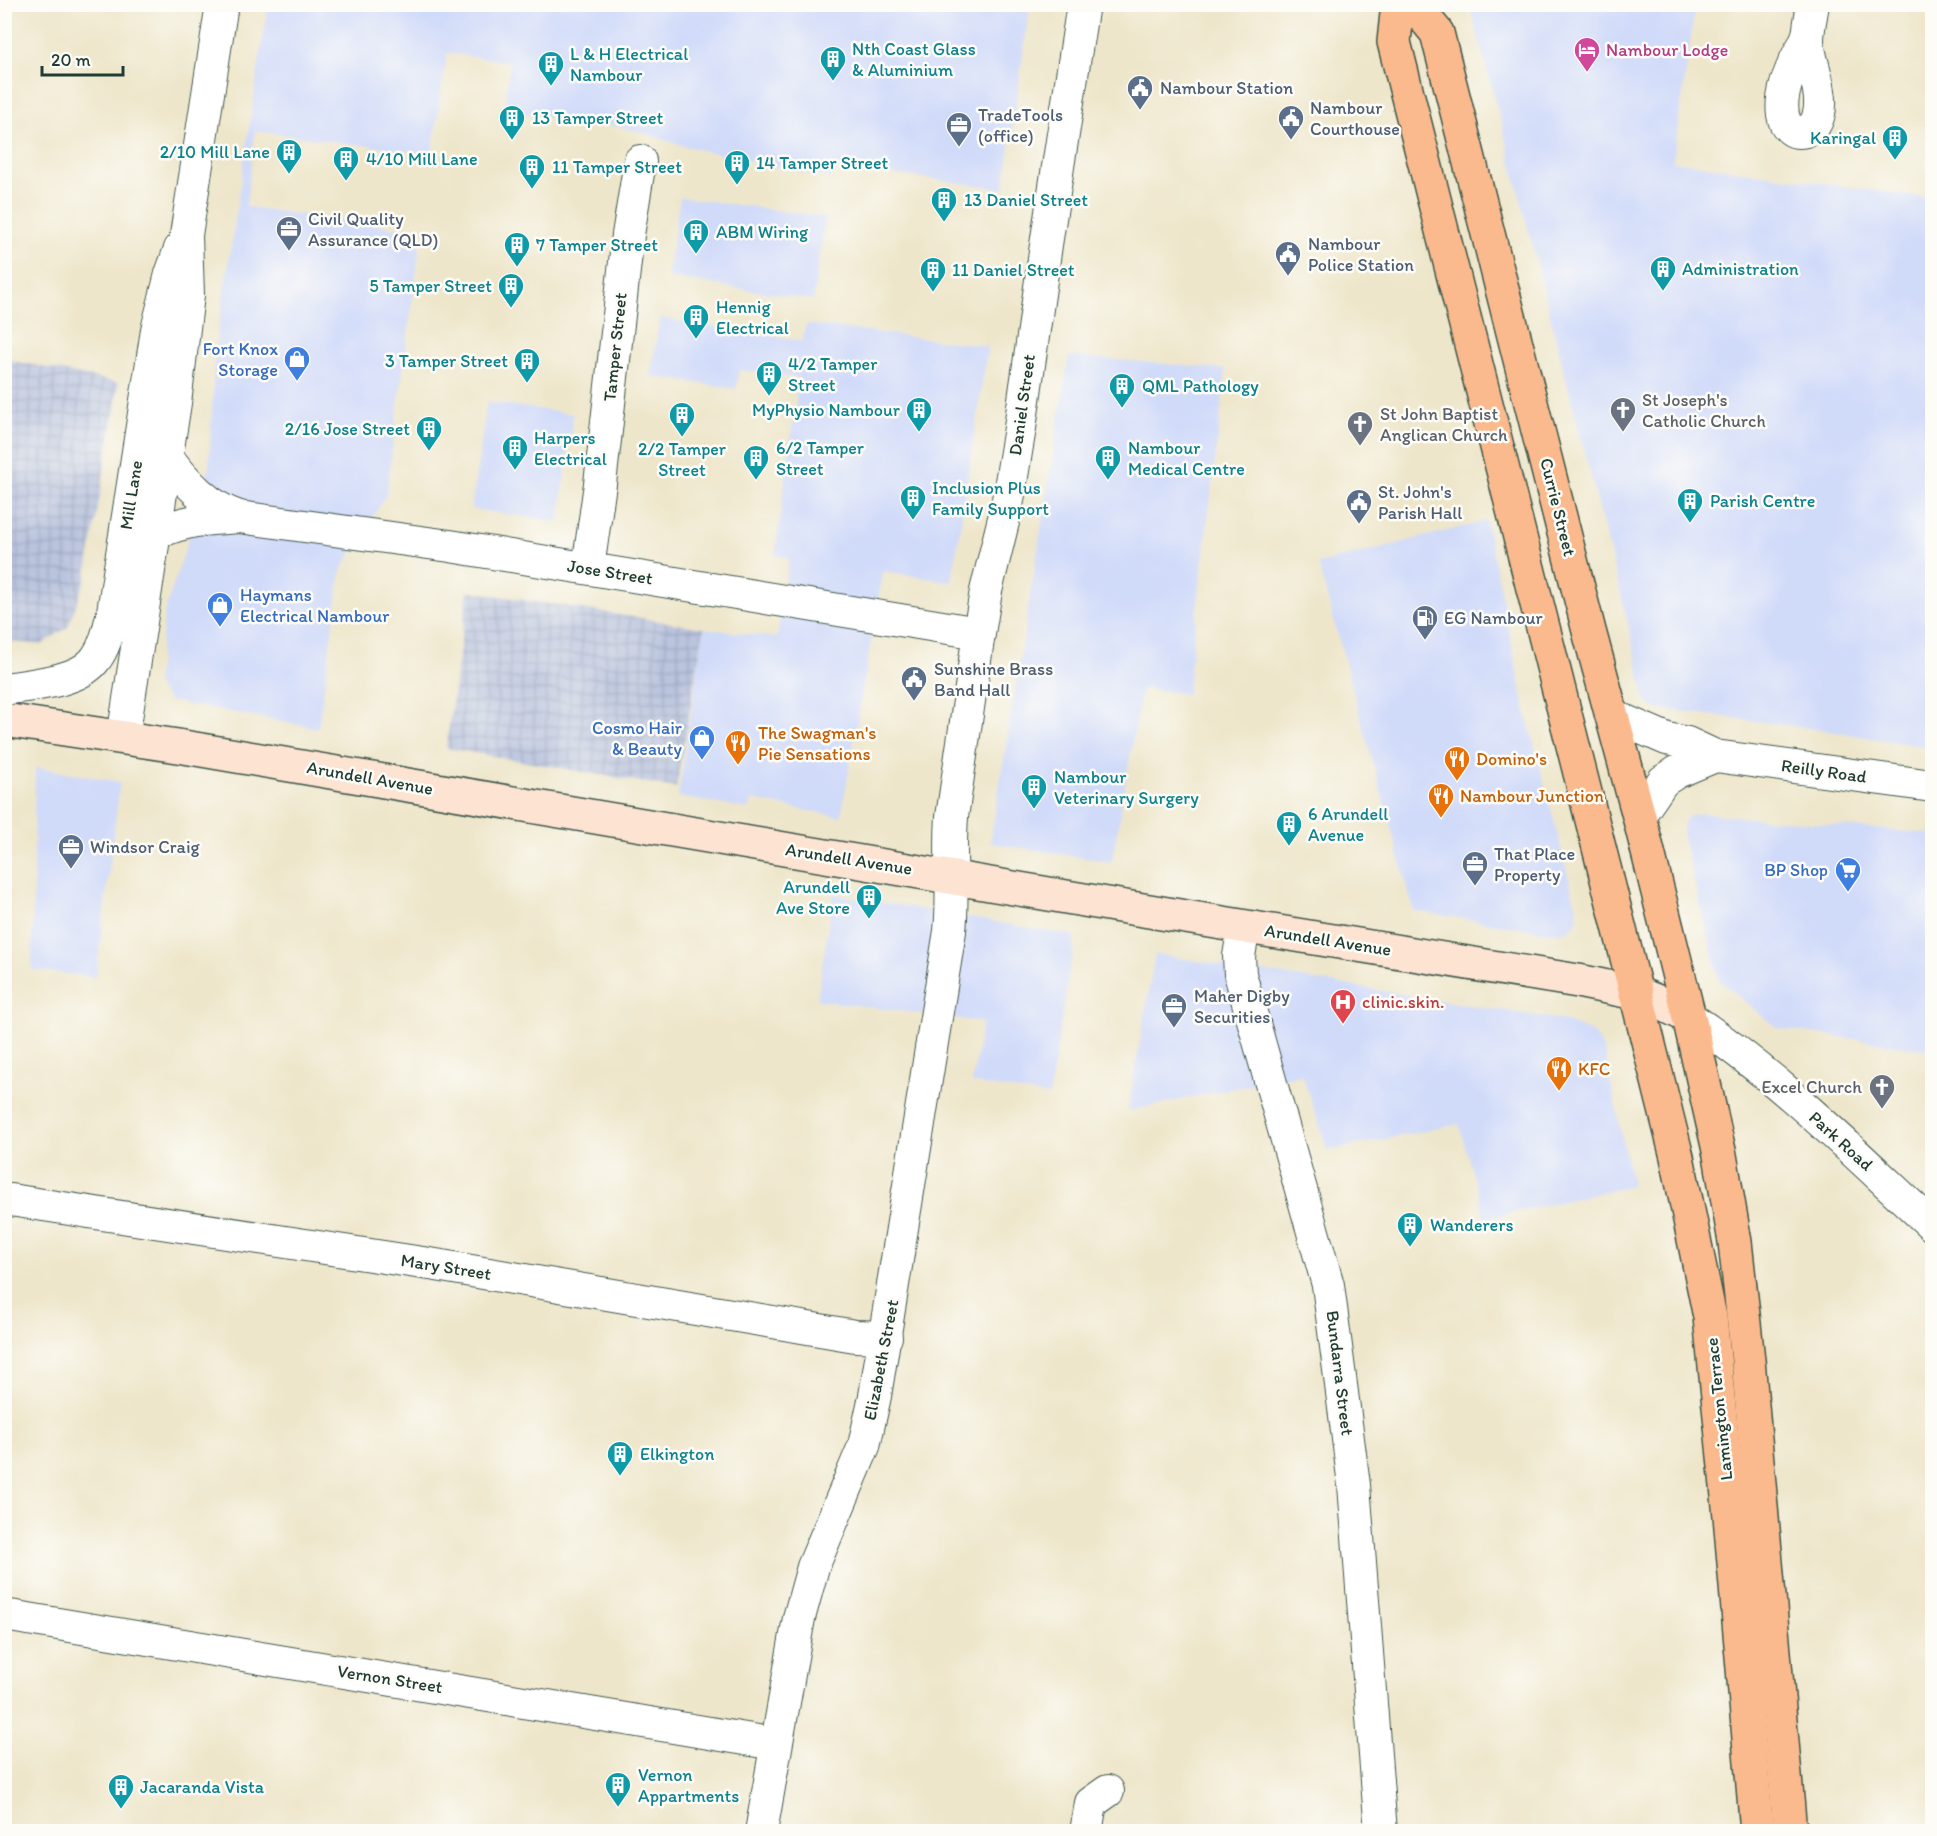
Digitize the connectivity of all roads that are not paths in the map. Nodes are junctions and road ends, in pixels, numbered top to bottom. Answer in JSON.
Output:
{"nodes":[{"id":1,"x":222,"y":4,"type":"edge"},
{"id":2,"x":1083,"y":4,"type":"edge"},
{"id":3,"x":1398,"y":4,"type":"edge"},
{"id":4,"x":1413,"y":4,"type":"edge"},
{"id":5,"x":640,"y":161,"type":"dead end"},
{"id":6,"x":186,"y":235,"type":"junction"},
{"id":7,"x":167,"y":457,"type":"junction"},
{"id":8,"x":240,"y":517,"type":"junction"},
{"id":9,"x":155,"y":534,"type":"junction"},
{"id":10,"x":588,"y":568,"type":"junction"},
{"id":11,"x":979,"y":633,"type":"junction"},
{"id":12,"x":4,"y":689,"type":"edge"},
{"id":13,"x":1611,"y":715,"type":"junction"},
{"id":14,"x":4,"y":720,"type":"edge"},
{"id":15,"x":123,"y":738,"type":"junction"},
{"id":16,"x":1715,"y":756,"type":"junction"},
{"id":17,"x":1932,"y":786,"type":"edge"},
{"id":18,"x":1639,"y":816,"type":"junction"},
{"id":19,"x":951,"y":876,"type":"junction"},
{"id":20,"x":1244,"y":927,"type":"junction"},
{"id":21,"x":1636,"y":993,"type":"junction"},
{"id":22,"x":1689,"y":1017,"type":"junction"},
{"id":23,"x":4,"y":1199,"type":"edge"},
{"id":24,"x":1932,"y":1225,"type":"edge"},
{"id":25,"x":886,"y":1337,"type":"junction"},
{"id":26,"x":4,"y":1615,"type":"edge"},
{"id":27,"x":775,"y":1744,"type":"junction"},
{"id":28,"x":1108,"y":1791,"type":"dead end"},
{"id":29,"x":761,"y":1832,"type":"edge"},
{"id":30,"x":1086,"y":1832,"type":"edge"},
{"id":31,"x":1381,"y":1832,"type":"edge"},
{"id":32,"x":1757,"y":1832,"type":"edge"},
{"id":33,"x":1790,"y":1832,"type":"edge"}],
"edges":[{"from":1,"to":6,"type":"street","name":"Mill Lane"},
{"from":2,"to":11,"type":"street","name":"Daniel Street"},
{"from":3,"to":21,"type":"main road"},
{"from":4,"to":13,"type":"main road","name":"Currie Street"},
{"from":5,"to":10,"type":"street","name":"Tamper Street"},
{"from":6,"to":7,"type":"street","name":"Mill Lane"},
{"from":6,"to":12,"type":"street","name":"Mill Lane"},
{"from":7,"to":8,"type":"street","name":"Jose Street"},
{"from":7,"to":9,"type":"street","name":"Mill Lane"},
{"from":8,"to":9,"type":"street","name":"Jose Street"},
{"from":8,"to":10,"type":"street","name":"Jose Street"},
{"from":9,"to":15,"type":"street","name":"Mill Lane"},
{"from":10,"to":11,"type":"street","name":"Jose Street"},
{"from":11,"to":19,"type":"street","name":"Daniel Street"},
{"from":13,"to":16,"type":"street","name":"Reilly Road"},
{"from":13,"to":18,"type":"main road","name":"Currie Street"},
{"from":14,"to":15,"type":"main road","name":"Arundell Avenue"},
{"from":15,"to":19,"type":"main road","name":"Arundell Avenue"},
{"from":16,"to":17,"type":"street","name":"Reilly Road"},
{"from":16,"to":18,"type":"street"},
{"from":18,"to":22,"type":"main road","name":"Currie Street"},
{"from":19,"to":20,"type":"main road","name":"Arundell Avenue"},
{"from":19,"to":25,"type":"street","name":"Elizabeth Street"},
{"from":20,"to":21,"type":"main road","name":"Arundell Avenue"},
{"from":20,"to":31,"type":"street","name":"Bundarra Street"},
{"from":21,"to":22,"type":"main road","name":"Arundell Avenue"},
{"from":21,"to":32,"type":"main road","name":"Lamington Terrace"},
{"from":22,"to":24,"type":"street","name":"Park Road"},
{"from":22,"to":33,"type":"main road","name":"Lamington Terrace"},
{"from":23,"to":25,"type":"street","name":"Mary Street"},
{"from":25,"to":27,"type":"street","name":"Elizabeth Street"},
{"from":26,"to":27,"type":"street","name":"Vernon Street"},
{"from":27,"to":29,"type":"street","name":"Elizabeth Street"},
{"from":28,"to":30,"type":"street"}]}
